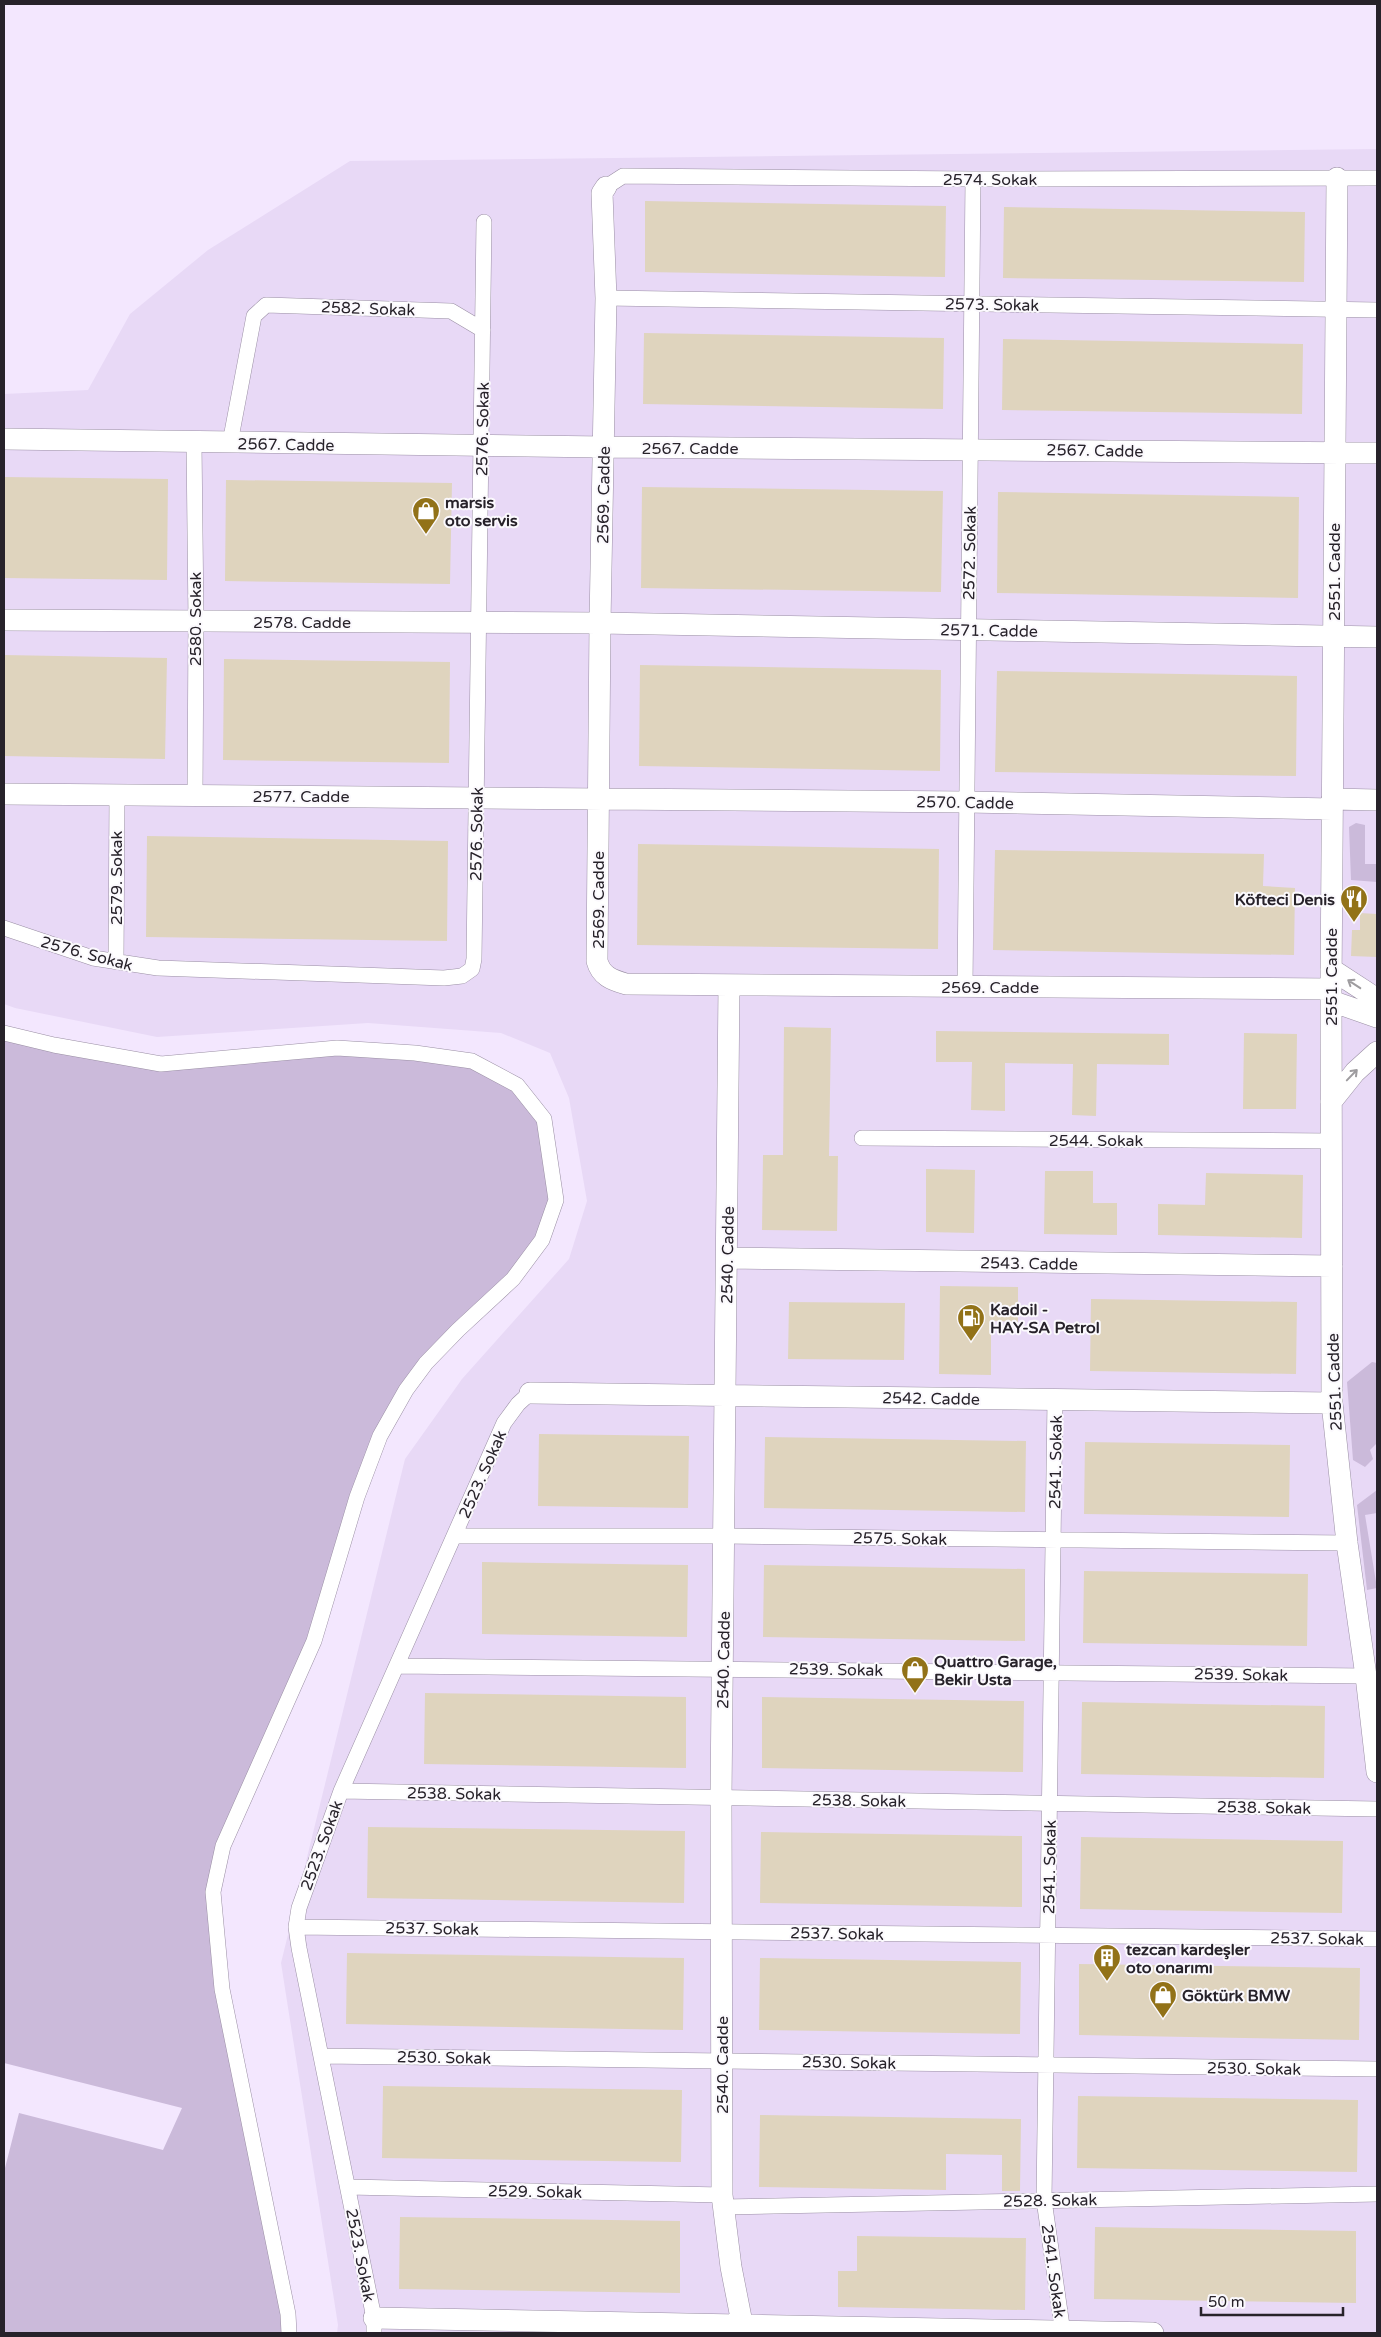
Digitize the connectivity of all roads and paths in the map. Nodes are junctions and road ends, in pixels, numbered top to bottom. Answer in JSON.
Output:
{"nodes":[{"id":1,"x":1337,"y":178,"type":"junction"},
{"id":2,"x":1377,"y":178,"type":"edge"},
{"id":3,"x":972,"y":179,"type":"junction"},
{"id":4,"x":606,"y":187,"type":"joint"},
{"id":5,"x":484,"y":222,"type":"dead end"},
{"id":6,"x":606,"y":298,"type":"junction"},
{"id":7,"x":971,"y":304,"type":"junction"},
{"id":8,"x":1336,"y":310,"type":"junction"},
{"id":9,"x":1377,"y":310,"type":"edge"},
{"id":10,"x":483,"y":330,"type":"junction"},
{"id":11,"x":4,"y":439,"type":"edge"},
{"id":12,"x":194,"y":443,"type":"junction"},
{"id":13,"x":230,"y":443,"type":"junction"},
{"id":14,"x":481,"y":446,"type":"junction"},
{"id":15,"x":604,"y":447,"type":"junction"},
{"id":16,"x":970,"y":449,"type":"junction"},
{"id":17,"x":1334,"y":452,"type":"junction"},
{"id":18,"x":1377,"y":453,"type":"edge"},
{"id":19,"x":4,"y":620,"type":"edge"},
{"id":20,"x":196,"y":621,"type":"junction"},
{"id":21,"x":479,"y":623,"type":"junction"},
{"id":22,"x":600,"y":623,"type":"junction"},
{"id":23,"x":968,"y":630,"type":"junction"},
{"id":24,"x":1334,"y":637,"type":"junction"},
{"id":25,"x":1377,"y":638,"type":"edge"},
{"id":26,"x":4,"y":794,"type":"edge"},
{"id":27,"x":117,"y":795,"type":"junction"},
{"id":28,"x":195,"y":796,"type":"junction"},
{"id":29,"x":477,"y":798,"type":"junction"},
{"id":30,"x":598,"y":799,"type":"junction"},
{"id":31,"x":1377,"y":800,"type":"edge"},
{"id":32,"x":967,"y":802,"type":"junction"},
{"id":33,"x":1332,"y":804,"type":"junction"},
{"id":34,"x":4,"y":928,"type":"edge"},
{"id":35,"x":116,"y":962,"type":"junction"},
{"id":36,"x":729,"y":985,"type":"junction"},
{"id":37,"x":1331,"y":986,"type":"junction"},
{"id":38,"x":965,"y":987,"type":"junction"},
{"id":39,"x":1377,"y":999,"type":"edge"},
{"id":40,"x":1377,"y":1017,"type":"edge"},
{"id":41,"x":4,"y":1033,"type":"edge"},
{"id":42,"x":1377,"y":1052,"type":"edge"},
{"id":43,"x":1330,"y":1102,"type":"junction"},
{"id":44,"x":862,"y":1138,"type":"dead end"},
{"id":45,"x":1330,"y":1141,"type":"junction"},
{"id":46,"x":727,"y":1258,"type":"junction"},
{"id":47,"x":1332,"y":1266,"type":"junction"},
{"id":48,"x":530,"y":1393,"type":"joint"},
{"id":49,"x":725,"y":1395,"type":"junction"},
{"id":50,"x":1056,"y":1400,"type":"junction"},
{"id":51,"x":1332,"y":1403,"type":"junction"},
{"id":52,"x":454,"y":1536,"type":"junction"},
{"id":53,"x":724,"y":1536,"type":"junction"},
{"id":54,"x":1054,"y":1540,"type":"junction"},
{"id":55,"x":1346,"y":1544,"type":"junction"},
{"id":56,"x":396,"y":1666,"type":"junction"},
{"id":57,"x":722,"y":1668,"type":"junction"},
{"id":58,"x":1052,"y":1672,"type":"junction"},
{"id":59,"x":1366,"y":1676,"type":"junction"},
{"id":60,"x":1373,"y":1697,"type":"edge"},
{"id":61,"x":1377,"y":1772,"type":"edge"},
{"id":62,"x":341,"y":1791,"type":"junction"},
{"id":63,"x":722,"y":1798,"type":"junction"},
{"id":64,"x":1050,"y":1803,"type":"junction"},
{"id":65,"x":1377,"y":1809,"type":"edge"},
{"id":66,"x":296,"y":1927,"type":"junction"},
{"id":67,"x":721,"y":1931,"type":"junction"},
{"id":68,"x":1048,"y":1935,"type":"junction"},
{"id":69,"x":1377,"y":1939,"type":"edge"},
{"id":70,"x":321,"y":2056,"type":"junction"},
{"id":71,"x":722,"y":2061,"type":"junction"},
{"id":72,"x":1046,"y":2065,"type":"junction"},
{"id":73,"x":1377,"y":2069,"type":"edge"},
{"id":74,"x":348,"y":2186,"type":"junction"},
{"id":75,"x":1377,"y":2194,"type":"edge"},
{"id":76,"x":1044,"y":2200,"type":"junction"},
{"id":77,"x":722,"y":2201,"type":"junction"},
{"id":78,"x":374,"y":2326,"type":"edge"},
{"id":79,"x":557,"y":2328,"type":"edge"},
{"id":80,"x":743,"y":2329,"type":"edge"},
{"id":81,"x":1063,"y":2332,"type":"edge"},
{"id":82,"x":289,"y":2333,"type":"edge"},
{"id":83,"x":1153,"y":2333,"type":"edge"}],
"edges":[{"from":1,"to":2,"type":"street","name":"2574. Sokak"},
{"from":1,"to":3,"type":"street","name":"2574. Sokak"},
{"from":1,"to":8,"type":"street","name":"2551. Cadde"},
{"from":3,"to":4,"type":"street","name":"2574. Sokak"},
{"from":3,"to":7,"type":"street","name":"2572. Sokak"},
{"from":4,"to":6,"type":"street","name":"2569. Cadde"},
{"from":5,"to":10,"type":"street","name":"2576. Sokak"},
{"from":6,"to":7,"type":"street","name":"2573. Sokak"},
{"from":6,"to":15,"type":"street","name":"2569. Cadde"},
{"from":7,"to":8,"type":"street","name":"2573. Sokak"},
{"from":7,"to":16,"type":"street","name":"2572. Sokak"},
{"from":8,"to":9,"type":"street","name":"2573. Sokak"},
{"from":8,"to":17,"type":"street","name":"2551. Cadde"},
{"from":10,"to":13,"type":"street","name":"2582. Sokak"},
{"from":10,"to":14,"type":"street","name":"2576. Sokak"},
{"from":11,"to":12,"type":"street","name":"2567. Cadde"},
{"from":12,"to":13,"type":"street","name":"2567. Cadde"},
{"from":12,"to":20,"type":"street","name":"2580. Sokak"},
{"from":13,"to":14,"type":"street","name":"2567. Cadde"},
{"from":14,"to":15,"type":"street","name":"2567. Cadde"},
{"from":14,"to":21,"type":"street","name":"2576. Sokak"},
{"from":15,"to":16,"type":"street","name":"2567. Cadde"},
{"from":15,"to":22,"type":"street","name":"2569. Cadde"},
{"from":16,"to":17,"type":"street","name":"2567. Cadde"},
{"from":16,"to":23,"type":"street","name":"2572. Sokak"},
{"from":17,"to":18,"type":"street","name":"2567. Cadde"},
{"from":17,"to":24,"type":"street","name":"2551. Cadde"},
{"from":19,"to":20,"type":"street","name":"2578. Cadde"},
{"from":20,"to":21,"type":"street","name":"2578. Cadde"},
{"from":20,"to":28,"type":"street","name":"2580. Sokak"},
{"from":21,"to":22,"type":"street","name":"2578. Cadde"},
{"from":21,"to":29,"type":"street","name":"2576. Sokak"},
{"from":22,"to":23,"type":"street","name":"2571. Cadde"},
{"from":22,"to":30,"type":"street","name":"2569. Cadde"},
{"from":23,"to":24,"type":"street","name":"2571. Cadde"},
{"from":23,"to":32,"type":"street","name":"2572. Sokak"},
{"from":24,"to":25,"type":"street","name":"2571. Cadde"},
{"from":24,"to":33,"type":"street","name":"2551. Cadde"},
{"from":26,"to":27,"type":"street","name":"2577. Cadde"},
{"from":27,"to":28,"type":"street","name":"2577. Cadde"},
{"from":27,"to":35,"type":"street","name":"2579. Sokak"},
{"from":28,"to":29,"type":"street","name":"2577. Cadde"},
{"from":29,"to":30,"type":"street","name":"2577. Cadde"},
{"from":29,"to":35,"type":"street","name":"2576. Sokak"},
{"from":30,"to":32,"type":"street","name":"2570. Cadde"},
{"from":30,"to":36,"type":"street","name":"2569. Cadde"},
{"from":31,"to":33,"type":"street","name":"2570. Cadde"},
{"from":32,"to":33,"type":"street","name":"2570. Cadde"},
{"from":32,"to":38,"type":"street","name":"2572. Sokak"},
{"from":33,"to":37,"type":"street","name":"2551. Cadde"},
{"from":34,"to":35,"type":"street","name":"2576. Sokak"},
{"from":36,"to":38,"type":"street","name":"2569. Cadde"},
{"from":36,"to":46,"type":"street","name":"2540. Cadde"},
{"from":37,"to":38,"type":"street","name":"2569. Cadde"},
{"from":39,"to":37,"type":"street","one_way":true},
{"from":37,"to":40,"type":"street"},
{"from":37,"to":43,"type":"street","name":"2551. Cadde"},
{"from":41,"to":82,"type":"street"},
{"from":43,"to":42,"type":"street","one_way":true},
{"from":43,"to":45,"type":"street","name":"2551. Cadde"},
{"from":44,"to":45,"type":"street","name":"2544. Sokak"},
{"from":45,"to":47,"type":"street","name":"2551. Cadde"},
{"from":46,"to":47,"type":"street","name":"2543. Cadde"},
{"from":46,"to":49,"type":"street","name":"2540. Cadde"},
{"from":47,"to":51,"type":"street","name":"2551. Cadde"},
{"from":48,"to":49,"type":"street","name":"2542. Cadde"},
{"from":48,"to":52,"type":"street","name":"2523. Sokak"},
{"from":49,"to":50,"type":"street","name":"2542. Cadde"},
{"from":49,"to":53,"type":"street","name":"2540. Cadde"},
{"from":50,"to":51,"type":"street","name":"2542. Cadde"},
{"from":50,"to":54,"type":"street","name":"2541. Sokak"},
{"from":51,"to":55,"type":"street","name":"2551. Cadde"},
{"from":52,"to":53,"type":"street","name":"2575. Sokak"},
{"from":52,"to":56,"type":"street","name":"2523. Sokak"},
{"from":53,"to":54,"type":"street","name":"2575. Sokak"},
{"from":53,"to":57,"type":"street","name":"2540. Cadde"},
{"from":54,"to":55,"type":"street","name":"2575. Sokak"},
{"from":54,"to":58,"type":"street","name":"2541. Sokak"},
{"from":55,"to":59,"type":"street","name":"2551. Cadde"},
{"from":56,"to":57,"type":"street","name":"2539. Sokak"},
{"from":56,"to":62,"type":"street","name":"2523. Sokak"},
{"from":57,"to":58,"type":"street","name":"2539. Sokak"},
{"from":57,"to":63,"type":"street","name":"2540. Cadde"},
{"from":58,"to":59,"type":"street","name":"2539. Sokak"},
{"from":58,"to":64,"type":"street","name":"2541. Sokak"},
{"from":59,"to":60,"type":"street","name":"2551. Cadde"},
{"from":60,"to":61,"type":"street","name":"2551. Cadde"},
{"from":62,"to":63,"type":"street","name":"2538. Sokak"},
{"from":62,"to":66,"type":"street","name":"2523. Sokak"},
{"from":63,"to":64,"type":"street","name":"2538. Sokak"},
{"from":63,"to":67,"type":"street","name":"2540. Cadde"},
{"from":64,"to":65,"type":"street","name":"2538. Sokak"},
{"from":64,"to":68,"type":"street","name":"2541. Sokak"},
{"from":66,"to":67,"type":"street","name":"2537. Sokak"},
{"from":66,"to":70,"type":"street","name":"2523. Sokak"},
{"from":67,"to":68,"type":"street","name":"2537. Sokak"},
{"from":67,"to":71,"type":"street","name":"2540. Cadde"},
{"from":68,"to":69,"type":"street","name":"2537. Sokak"},
{"from":68,"to":72,"type":"street","name":"2541. Sokak"},
{"from":70,"to":71,"type":"street","name":"2530. Sokak"},
{"from":70,"to":74,"type":"street","name":"2523. Sokak"},
{"from":71,"to":72,"type":"street","name":"2530. Sokak"},
{"from":71,"to":77,"type":"street","name":"2540. Cadde"},
{"from":72,"to":73,"type":"street","name":"2530. Sokak"},
{"from":72,"to":76,"type":"street","name":"2541. Sokak"},
{"from":74,"to":77,"type":"street","name":"2529. Sokak"},
{"from":74,"to":78,"type":"street","name":"2523. Sokak"},
{"from":75,"to":76,"type":"street","name":"2528. Sokak"},
{"from":76,"to":77,"type":"street","name":"2528. Sokak"},
{"from":76,"to":81,"type":"street","name":"2541. Sokak"},
{"from":77,"to":80,"type":"street","name":"2540. Cadde"},
{"from":78,"to":79,"type":"street"},
{"from":79,"to":80,"type":"street"},
{"from":80,"to":81,"type":"street"},
{"from":81,"to":83,"type":"street"}]}
